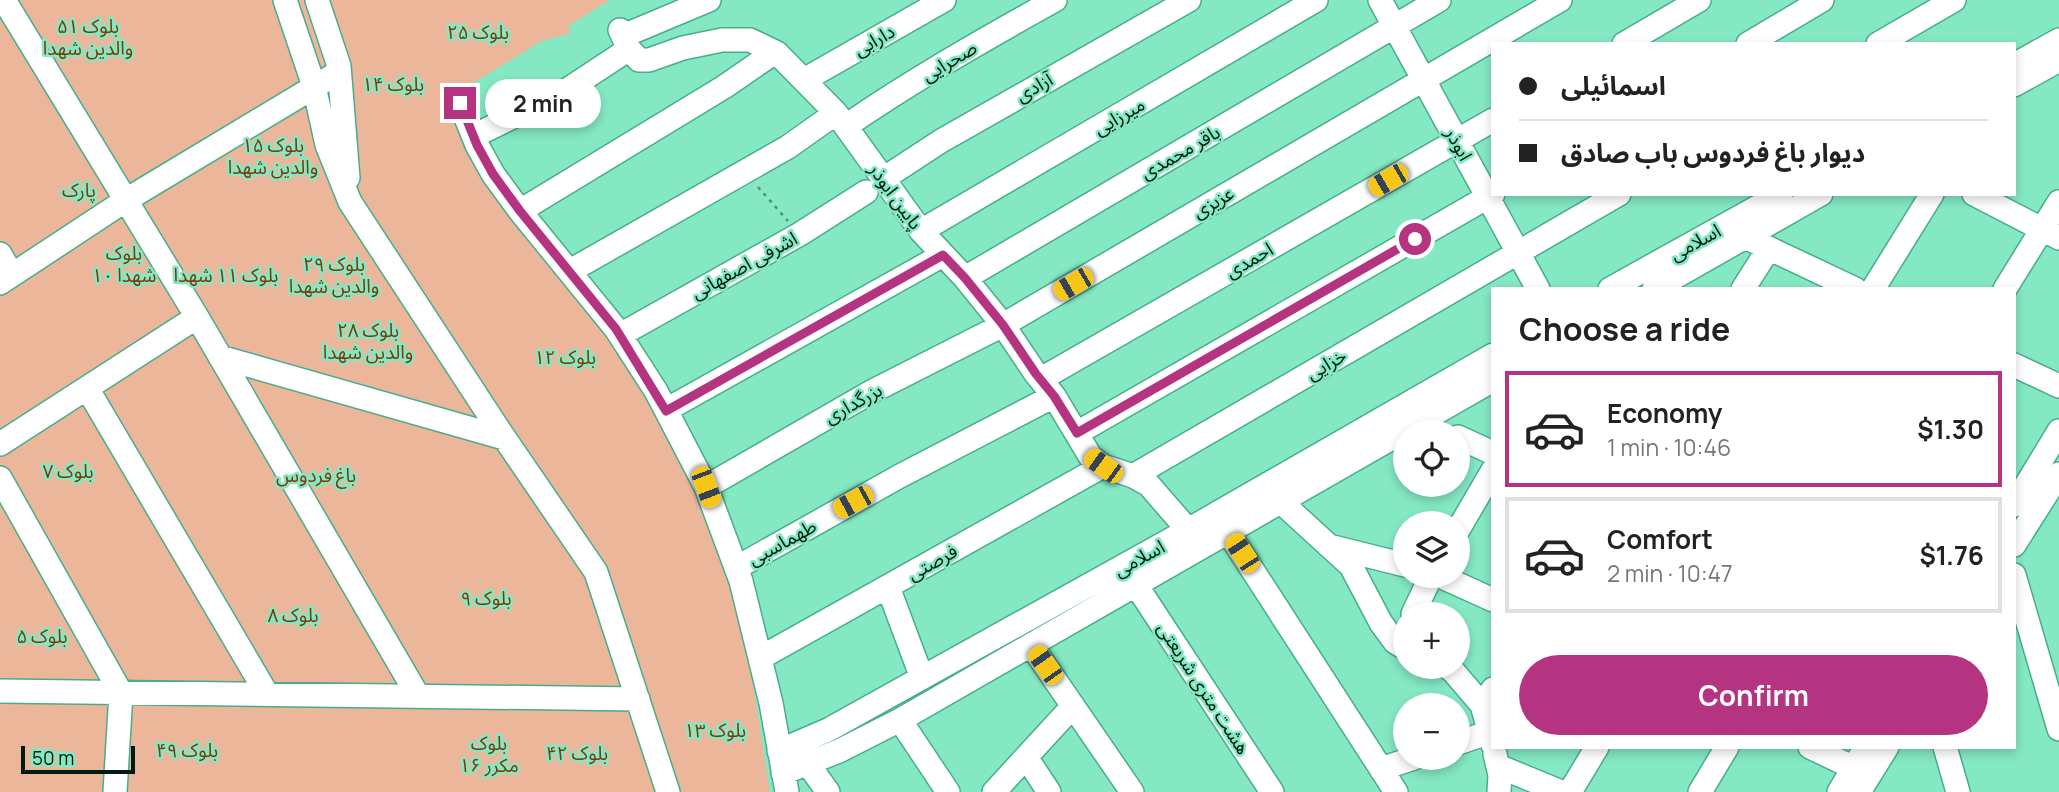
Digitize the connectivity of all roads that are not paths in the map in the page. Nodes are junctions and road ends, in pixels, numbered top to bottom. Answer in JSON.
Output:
{"nodes":[{"id":1,"x":4,"y":0,"type":"edge"},
{"id":2,"x":285,"y":0,"type":"edge"},
{"id":3,"x":317,"y":0,"type":"edge"},
{"id":4,"x":709,"y":0,"type":"edge"},
{"id":5,"x":944,"y":0,"type":"edge"},
{"id":6,"x":1055,"y":0,"type":"edge"},
{"id":7,"x":1189,"y":0,"type":"edge"},
{"id":8,"x":1316,"y":0,"type":"edge"},
{"id":9,"x":1380,"y":0,"type":"edge"},
{"id":10,"x":1439,"y":0,"type":"edge"},
{"id":11,"x":1560,"y":0,"type":"edge"},
{"id":12,"x":1699,"y":0,"type":"edge"},
{"id":13,"x":1822,"y":0,"type":"edge"},
{"id":14,"x":1954,"y":0,"type":"edge"},
{"id":15,"x":1394,"y":26,"type":"junction"},
{"id":16,"x":624,"y":39,"type":"junction"},
{"id":17,"x":2059,"y":40,"type":"edge"},
{"id":18,"x":1627,"y":42,"type":"edge"},
{"id":19,"x":1751,"y":42,"type":"edge"},
{"id":20,"x":1881,"y":42,"type":"edge"},
{"id":21,"x":775,"y":52,"type":"junction"},
{"id":22,"x":2059,"y":60,"type":"edge"},
{"id":23,"x":2016,"y":64,"type":"edge"},
{"id":24,"x":339,"y":72,"type":"junction"},
{"id":25,"x":804,"y":80,"type":"junction"},
{"id":26,"x":1423,"y":80,"type":"junction"},
{"id":27,"x":2016,"y":84,"type":"edge"},
{"id":28,"x":314,"y":86,"type":"junction"},
{"id":29,"x":460,"y":103,"type":"dead end"},
{"id":30,"x":841,"y":120,"type":"junction"},
{"id":31,"x":1491,"y":121,"type":"edge"},
{"id":32,"x":474,"y":136,"type":"junction"},
{"id":33,"x":1457,"y":140,"type":"junction"},
{"id":34,"x":875,"y":186,"type":"junction"},
{"id":35,"x":1490,"y":195,"type":"edge"},
{"id":36,"x":1616,"y":196,"type":"edge"},
{"id":37,"x":1777,"y":196,"type":"edge"},
{"id":38,"x":1817,"y":196,"type":"edge"},
{"id":39,"x":1931,"y":196,"type":"edge"},
{"id":40,"x":1978,"y":196,"type":"edge"},
{"id":41,"x":126,"y":200,"type":"junction"},
{"id":42,"x":350,"y":202,"type":"junction"},
{"id":43,"x":2059,"y":202,"type":"edge"},
{"id":44,"x":520,"y":211,"type":"junction"},
{"id":45,"x":921,"y":231,"type":"junction"},
{"id":46,"x":2050,"y":234,"type":"edge"},
{"id":47,"x":1745,"y":237,"type":"junction"},
{"id":48,"x":1769,"y":248,"type":"junction"},
{"id":49,"x":1518,"y":253,"type":"junction"},
{"id":50,"x":0,"y":254,"type":"edge"},
{"id":51,"x":943,"y":255,"type":"junction"},
{"id":52,"x":570,"y":271,"type":"junction"},
{"id":53,"x":965,"y":278,"type":"junction"},
{"id":54,"x":6,"y":279,"type":"edge"},
{"id":55,"x":1537,"y":287,"type":"edge"},
{"id":56,"x":1613,"y":287,"type":"edge"},
{"id":57,"x":1658,"y":287,"type":"edge"},
{"id":58,"x":1744,"y":287,"type":"edge"},
{"id":59,"x":1850,"y":287,"type":"edge"},
{"id":60,"x":1874,"y":287,"type":"edge"},
{"id":61,"x":2007,"y":287,"type":"edge"},
{"id":62,"x":197,"y":317,"type":"junction"},
{"id":63,"x":1003,"y":325,"type":"junction"},
{"id":64,"x":620,"y":335,"type":"junction"},
{"id":65,"x":1491,"y":356,"type":"edge"},
{"id":66,"x":220,"y":357,"type":"junction"},
{"id":67,"x":2016,"y":366,"type":"edge"},
{"id":68,"x":1491,"y":381,"type":"edge"},
{"id":69,"x":2059,"y":386,"type":"edge"},
{"id":70,"x":87,"y":388,"type":"junction"},
{"id":71,"x":1048,"y":388,"type":"junction"},
{"id":72,"x":666,"y":411,"type":"junction"},
{"id":73,"x":1424,"y":420,"type":"edge"},
{"id":74,"x":2059,"y":431,"type":"edge"},
{"id":75,"x":1077,"y":433,"type":"junction"},
{"id":76,"x":504,"y":438,"type":"junction"},
{"id":77,"x":1393,"y":438,"type":"edge"},
{"id":78,"x":1470,"y":442,"type":"edge"},
{"id":79,"x":0,"y":444,"type":"edge"},
{"id":80,"x":1491,"y":452,"type":"edge"},
{"id":81,"x":1103,"y":466,"type":"junction"},
{"id":82,"x":1491,"y":473,"type":"edge"},
{"id":83,"x":2059,"y":474,"type":"edge"},
{"id":84,"x":900,"y":476,"type":"joint"},
{"id":85,"x":1133,"y":476,"type":"junction"},
{"id":86,"x":0,"y":478,"type":"edge"},
{"id":87,"x":706,"y":487,"type":"junction"},
{"id":88,"x":1281,"y":502,"type":"junction"},
{"id":89,"x":2016,"y":502,"type":"edge"},
{"id":90,"x":1469,"y":511,"type":"edge"},
{"id":91,"x":1228,"y":532,"type":"junction"},
{"id":92,"x":1194,"y":539,"type":"junction"},
{"id":93,"x":2016,"y":542,"type":"edge"},
{"id":94,"x":1330,"y":547,"type":"junction"},
{"id":95,"x":1393,"y":562,"type":"edge"},
{"id":96,"x":736,"y":568,"type":"junction"},
{"id":97,"x":2016,"y":582,"type":"edge"},
{"id":98,"x":1136,"y":585,"type":"junction"},
{"id":99,"x":888,"y":587,"type":"junction"},
{"id":100,"x":1466,"y":588,"type":"edge"},
{"id":101,"x":1491,"y":599,"type":"edge"},
{"id":102,"x":1393,"y":639,"type":"edge"},
{"id":103,"x":1031,"y":645,"type":"junction"},
{"id":104,"x":760,"y":658,"type":"junction"},
{"id":105,"x":922,"y":678,"type":"junction"},
{"id":106,"x":1464,"y":679,"type":"edge"},
{"id":107,"x":0,"y":691,"type":"edge"},
{"id":108,"x":121,"y":692,"type":"junction"},
{"id":109,"x":267,"y":694,"type":"junction"},
{"id":110,"x":418,"y":696,"type":"junction"},
{"id":111,"x":1488,"y":697,"type":"edge"},
{"id":112,"x":638,"y":699,"type":"junction"},
{"id":113,"x":1073,"y":706,"type":"junction"},
{"id":114,"x":900,"y":720,"type":"junction"},
{"id":115,"x":1491,"y":728,"type":"edge"},
{"id":116,"x":2059,"y":729,"type":"edge"},
{"id":117,"x":1470,"y":745,"type":"edge"},
{"id":118,"x":1491,"y":748,"type":"edge"},
{"id":119,"x":1493,"y":749,"type":"edge"},
{"id":120,"x":1495,"y":749,"type":"edge"},
{"id":121,"x":1596,"y":749,"type":"edge"},
{"id":122,"x":1726,"y":749,"type":"edge"},
{"id":123,"x":1814,"y":749,"type":"edge"},
{"id":124,"x":1865,"y":749,"type":"edge"},
{"id":125,"x":1886,"y":749,"type":"edge"},
{"id":126,"x":1946,"y":749,"type":"edge"},
{"id":127,"x":1026,"y":757,"type":"junction"},
{"id":128,"x":808,"y":764,"type":"junction"},
{"id":129,"x":1393,"y":765,"type":"edge"},
{"id":130,"x":1853,"y":768,"type":"junction"},
{"id":131,"x":1381,"y":769,"type":"junction"},
{"id":132,"x":783,"y":772,"type":"edge"},
{"id":133,"x":115,"y":792,"type":"edge"},
{"id":134,"x":668,"y":792,"type":"edge"},
{"id":135,"x":828,"y":792,"type":"edge"},
{"id":136,"x":948,"y":792,"type":"edge"},
{"id":137,"x":994,"y":792,"type":"edge"},
{"id":138,"x":1049,"y":792,"type":"edge"},
{"id":139,"x":1132,"y":792,"type":"edge"},
{"id":140,"x":1272,"y":792,"type":"edge"},
{"id":141,"x":1396,"y":792,"type":"edge"},
{"id":142,"x":1499,"y":792,"type":"edge"},
{"id":143,"x":1561,"y":792,"type":"edge"},
{"id":144,"x":1570,"y":792,"type":"edge"},
{"id":145,"x":1700,"y":792,"type":"edge"},
{"id":146,"x":1839,"y":792,"type":"edge"},
{"id":147,"x":1859,"y":792,"type":"edge"},
{"id":148,"x":1958,"y":792,"type":"edge"}],
"edges":[{"from":1,"to":41,"type":"street"},
{"from":2,"to":28,"type":"street"},
{"from":3,"to":24,"type":"street"},
{"from":4,"to":16,"type":"street"},
{"from":5,"to":25,"type":"street","name":"دارابی"},
{"from":6,"to":30,"type":"street","name":"صحرایی"},
{"from":7,"to":34,"type":"street","name":"آزادی"},
{"from":8,"to":45,"type":"street","name":"میرزایی"},
{"from":9,"to":15,"type":"street","name":"ابوذر"},
{"from":10,"to":15,"type":"street","name":"باقر محمدی"},
{"from":11,"to":26,"type":"street","name":"عزیزی"},
{"from":12,"to":18,"type":"street"},
{"from":13,"to":19,"type":"street"},
{"from":14,"to":20,"type":"street"},
{"from":15,"to":26,"type":"street","name":"ابوذر"},
{"from":15,"to":53,"type":"street","name":"باقر محمدی"},
{"from":16,"to":21,"type":"street","name":"پایین ابوذر"},
{"from":16,"to":32,"type":"street"},
{"from":17,"to":23,"type":"street"},
{"from":21,"to":25,"type":"street","name":"پایین ابوذر"},
{"from":21,"to":44,"type":"street"},
{"from":22,"to":27,"type":"street"},
{"from":24,"to":28,"type":"street"},
{"from":24,"to":42,"type":"street"},
{"from":25,"to":30,"type":"street","name":"پایین ابوذر"},
{"from":26,"to":33,"type":"street","name":"ابوذر"},
{"from":26,"to":63,"type":"street","name":"عزیزی"},
{"from":28,"to":41,"type":"street"},
{"from":28,"to":42,"type":"street"},
{"from":29,"to":32,"type":"street"},
{"from":30,"to":34,"type":"street","name":"پایین ابوذر"},
{"from":30,"to":52,"type":"street","name":"صحرایی"},
{"from":31,"to":33,"type":"street","name":"احمدی"},
{"from":32,"to":44,"type":"street"},
{"from":33,"to":35,"type":"street","name":"ابوذر"},
{"from":33,"to":71,"type":"street","name":"احمدی"},
{"from":34,"to":45,"type":"street","name":"پایین ابوذر"},
{"from":34,"to":64,"type":"street","name":"اشرفی اصفهانی"},
{"from":35,"to":49,"type":"street","name":"ابوذر"},
{"from":35,"to":75,"type":"street"},
{"from":36,"to":49,"type":"street","name":"خزایی"},
{"from":37,"to":56,"type":"street","name":"اسلامی"},
{"from":38,"to":47,"type":"street","name":"اسلامی"},
{"from":39,"to":60,"type":"street"},
{"from":40,"to":46,"type":"street"},
{"from":41,"to":54,"type":"street"},
{"from":41,"to":62,"type":"street"},
{"from":42,"to":76,"type":"street"},
{"from":43,"to":46,"type":"street"},
{"from":44,"to":52,"type":"street"},
{"from":45,"to":51,"type":"street","name":"پایین ابوذر"},
{"from":46,"to":61,"type":"street"},
{"from":47,"to":48,"type":"street"},
{"from":47,"to":57,"type":"street","name":"اسلامی"},
{"from":48,"to":58,"type":"street"},
{"from":48,"to":59,"type":"street"},
{"from":49,"to":55,"type":"street","name":"ابوذر"},
{"from":49,"to":85,"type":"street","name":"خزایی"},
{"from":50,"to":54,"type":"street"},
{"from":51,"to":53,"type":"street","name":"پایین ابوذر"},
{"from":51,"to":72,"type":"street"},
{"from":52,"to":64,"type":"street"},
{"from":53,"to":63,"type":"street","name":"پایین ابوذر"},
{"from":62,"to":66,"type":"street"},
{"from":62,"to":70,"type":"street"},
{"from":63,"to":71,"type":"street","name":"پایین ابوذر"},
{"from":63,"to":87,"type":"street","name":"بزرگداری"},
{"from":64,"to":72,"type":"street"},
{"from":65,"to":92,"type":"street","name":"اسلامی"},
{"from":66,"to":76,"type":"street"},
{"from":66,"to":110,"type":"street"},
{"from":67,"to":69,"type":"street"},
{"from":68,"to":73,"type":"street","name":"اسلامی"},
{"from":70,"to":79,"type":"street"},
{"from":70,"to":109,"type":"street"},
{"from":71,"to":75,"type":"street","name":"پایین ابوذر"},
{"from":71,"to":84,"type":"street","name":"احمدی"},
{"from":72,"to":87,"type":"street"},
{"from":74,"to":89,"type":"street"},
{"from":75,"to":81,"type":"street","name":"پایین ابوذر"},
{"from":76,"to":112,"type":"street"},
{"from":77,"to":88,"type":"street","name":"اسلامی"},
{"from":78,"to":80,"type":"street"},
{"from":81,"to":85,"type":"street"},
{"from":81,"to":99,"type":"street","name":"فرصتی"},
{"from":82,"to":90,"type":"street"},
{"from":83,"to":93,"type":"street"},
{"from":84,"to":96,"type":"street","name":"طهماسبی"},
{"from":85,"to":92,"type":"street"},
{"from":86,"to":108,"type":"street"},
{"from":87,"to":96,"type":"street"},
{"from":88,"to":91,"type":"street","name":"اسلامی"},
{"from":88,"to":94,"type":"street"},
{"from":91,"to":92,"type":"street","name":"اسلامی"},
{"from":91,"to":131,"type":"street"},
{"from":92,"to":98,"type":"street","name":"اسلامی"},
{"from":92,"to":105,"type":"street","name":"اسلامی"},
{"from":94,"to":95,"type":"street"},
{"from":94,"to":102,"type":"street"},
{"from":96,"to":104,"type":"street"},
{"from":97,"to":116,"type":"street"},
{"from":98,"to":103,"type":"street","name":"اسلامی"},
{"from":98,"to":140,"type":"street","name":"هشت متری شریعتی"},
{"from":99,"to":104,"type":"street","name":"فرصتی"},
{"from":99,"to":105,"type":"street"},
{"from":100,"to":101,"type":"street"},
{"from":103,"to":113,"type":"street"},
{"from":103,"to":114,"type":"street","name":"اسلامی"},
{"from":104,"to":132,"type":"street"},
{"from":105,"to":132,"type":"street","name":"اسلامی"},
{"from":106,"to":111,"type":"street"},
{"from":107,"to":108,"type":"street"},
{"from":108,"to":109,"type":"street"},
{"from":108,"to":133,"type":"street"},
{"from":109,"to":110,"type":"street"},
{"from":110,"to":112,"type":"street"},
{"from":111,"to":115,"type":"street"},
{"from":112,"to":134,"type":"street"},
{"from":113,"to":127,"type":"street"},
{"from":113,"to":139,"type":"street"},
{"from":114,"to":128,"type":"street","name":"اسلامی"},
{"from":114,"to":136,"type":"street"},
{"from":117,"to":118,"type":"street"},
{"from":119,"to":142,"type":"street"},
{"from":120,"to":143,"type":"street"},
{"from":121,"to":144,"type":"street"},
{"from":122,"to":145,"type":"street"},
{"from":123,"to":130,"type":"street"},
{"from":124,"to":130,"type":"street"},
{"from":125,"to":147,"type":"street"},
{"from":126,"to":148,"type":"street"},
{"from":127,"to":137,"type":"street"},
{"from":127,"to":138,"type":"street"},
{"from":128,"to":132,"type":"street","name":"اسلامی"},
{"from":128,"to":135,"type":"street"},
{"from":129,"to":131,"type":"street"},
{"from":130,"to":146,"type":"street"},
{"from":131,"to":141,"type":"street"}]}
